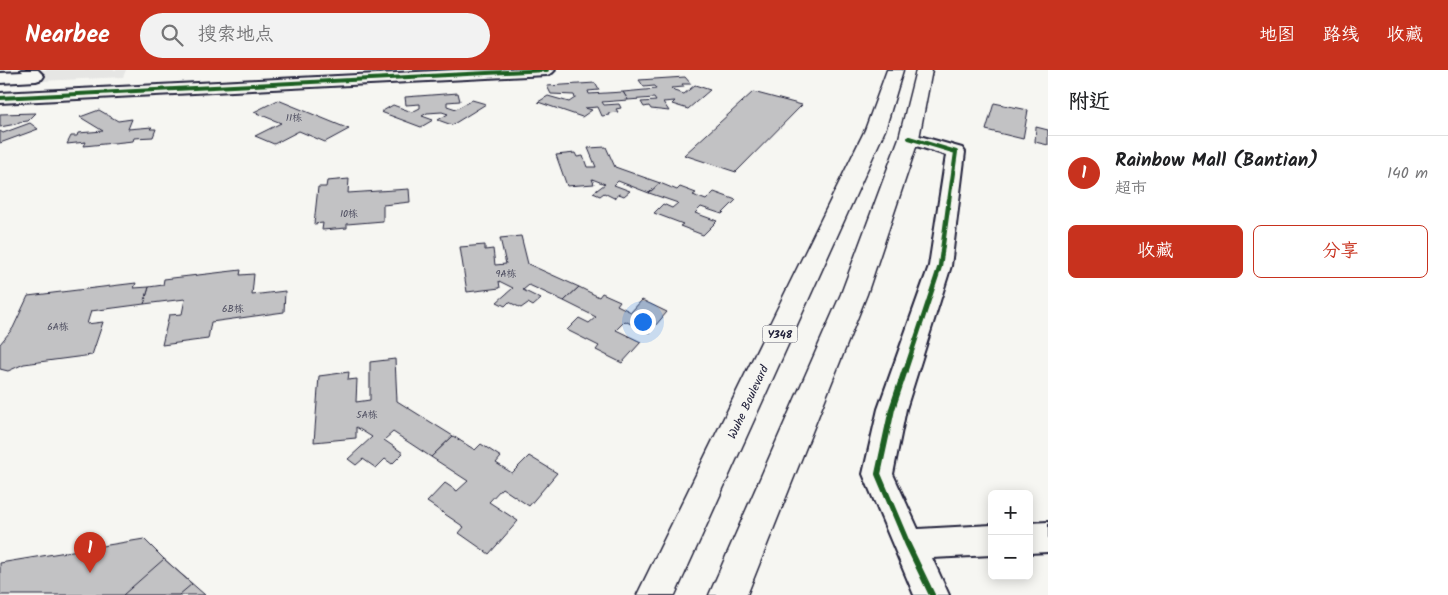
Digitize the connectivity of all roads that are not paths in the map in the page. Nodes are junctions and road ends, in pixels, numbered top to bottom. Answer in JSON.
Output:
{"nodes":[{"id":1,"x":29,"y":70,"type":"edge"},
{"id":2,"x":547,"y":70,"type":"edge"},
{"id":3,"x":895,"y":70,"type":"edge"},
{"id":4,"x":924,"y":70,"type":"edge"},
{"id":5,"x":0,"y":78,"type":"edge"},
{"id":6,"x":0,"y":98,"type":"edge"},
{"id":7,"x":909,"y":138,"type":"junction"},
{"id":8,"x":1048,"y":537,"type":"edge"},
{"id":9,"x":1033,"y":538,"type":"edge"},
{"id":10,"x":988,"y":540,"type":"edge"},
{"id":11,"x":908,"y":544,"type":"junction"},
{"id":12,"x":656,"y":595,"type":"edge"},
{"id":13,"x":728,"y":595,"type":"edge"},
{"id":14,"x":932,"y":595,"type":"edge"}],
"edges":[{"from":1,"to":5,"type":"street"},
{"from":2,"to":6,"type":"street"},
{"from":3,"to":12,"type":"main road","name":"Wuhe Boulevard","number":"Y348"},
{"from":4,"to":7,"type":"main road"},
{"from":7,"to":11,"type":"street"},
{"from":7,"to":13,"type":"main road"},
{"from":8,"to":9,"type":"street"},
{"from":10,"to":11,"type":"street"},
{"from":11,"to":14,"type":"street"}]}
